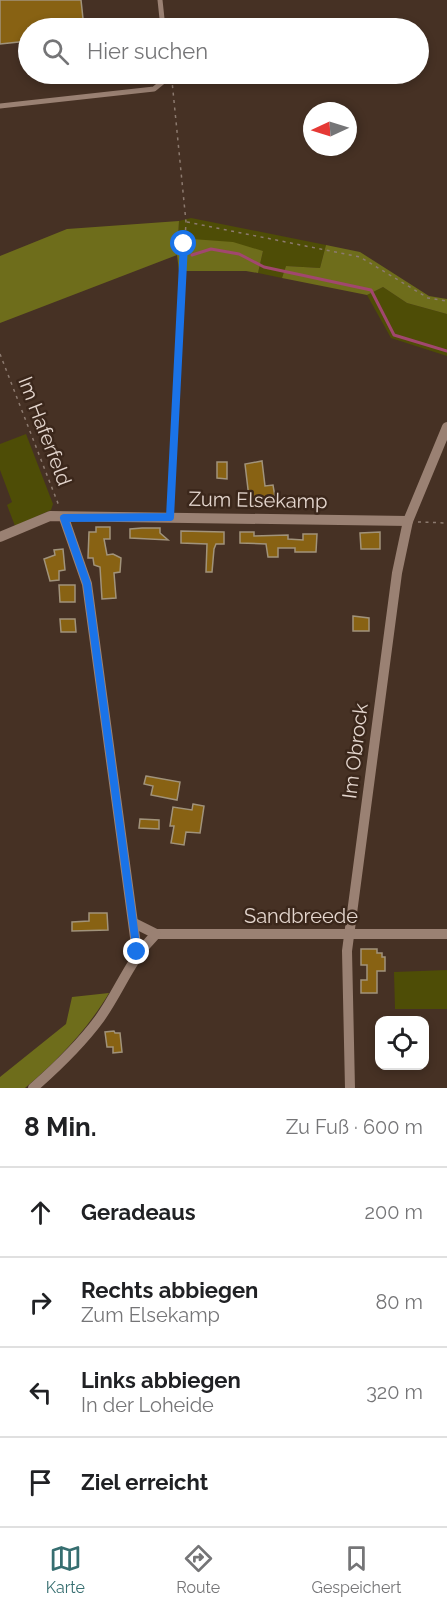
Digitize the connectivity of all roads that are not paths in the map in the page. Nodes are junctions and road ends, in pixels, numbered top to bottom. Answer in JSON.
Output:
{"nodes":[{"id":1,"x":160,"y":0,"type":"edge"},
{"id":2,"x":162,"y":18,"type":"edge"},
{"id":3,"x":160,"y":84,"type":"edge"},
{"id":4,"x":0,"y":106,"type":"edge"},
{"id":5,"x":447,"y":427,"type":"edge"},
{"id":6,"x":64,"y":518,"type":"junction"},
{"id":7,"x":408,"y":521,"type":"junction"},
{"id":8,"x":0,"y":537,"type":"edge"},
{"id":9,"x":134,"y":923,"type":"junction"},
{"id":10,"x":156,"y":934,"type":"junction"},
{"id":11,"x":350,"y":934,"type":"junction"},
{"id":12,"x":447,"y":934,"type":"edge"},
{"id":13,"x":137,"y":952,"type":"junction"},
{"id":14,"x":33,"y":1088,"type":"edge"},
{"id":15,"x":350,"y":1088,"type":"edge"}],
"edges":[{"from":1,"to":2,"type":"lane"},
{"from":3,"to":4,"type":"lane"},
{"from":5,"to":7,"type":"street","name":"Im Obrock"},
{"from":6,"to":7,"type":"street","name":"Zum Elsekamp"},
{"from":6,"to":8,"type":"street","name":"Zum Elsekamp"},
{"from":6,"to":9,"type":"street"},
{"from":7,"to":11,"type":"street","name":"Im Obrock"},
{"from":9,"to":10,"type":"street","name":"Sandbreede"},
{"from":9,"to":13,"type":"street"},
{"from":10,"to":11,"type":"street","name":"Sandbreede"},
{"from":10,"to":13,"type":"street"},
{"from":11,"to":12,"type":"street","name":"Sandbreede"},
{"from":11,"to":15,"type":"street","name":"Im Obrock"},
{"from":13,"to":14,"type":"street"}]}
